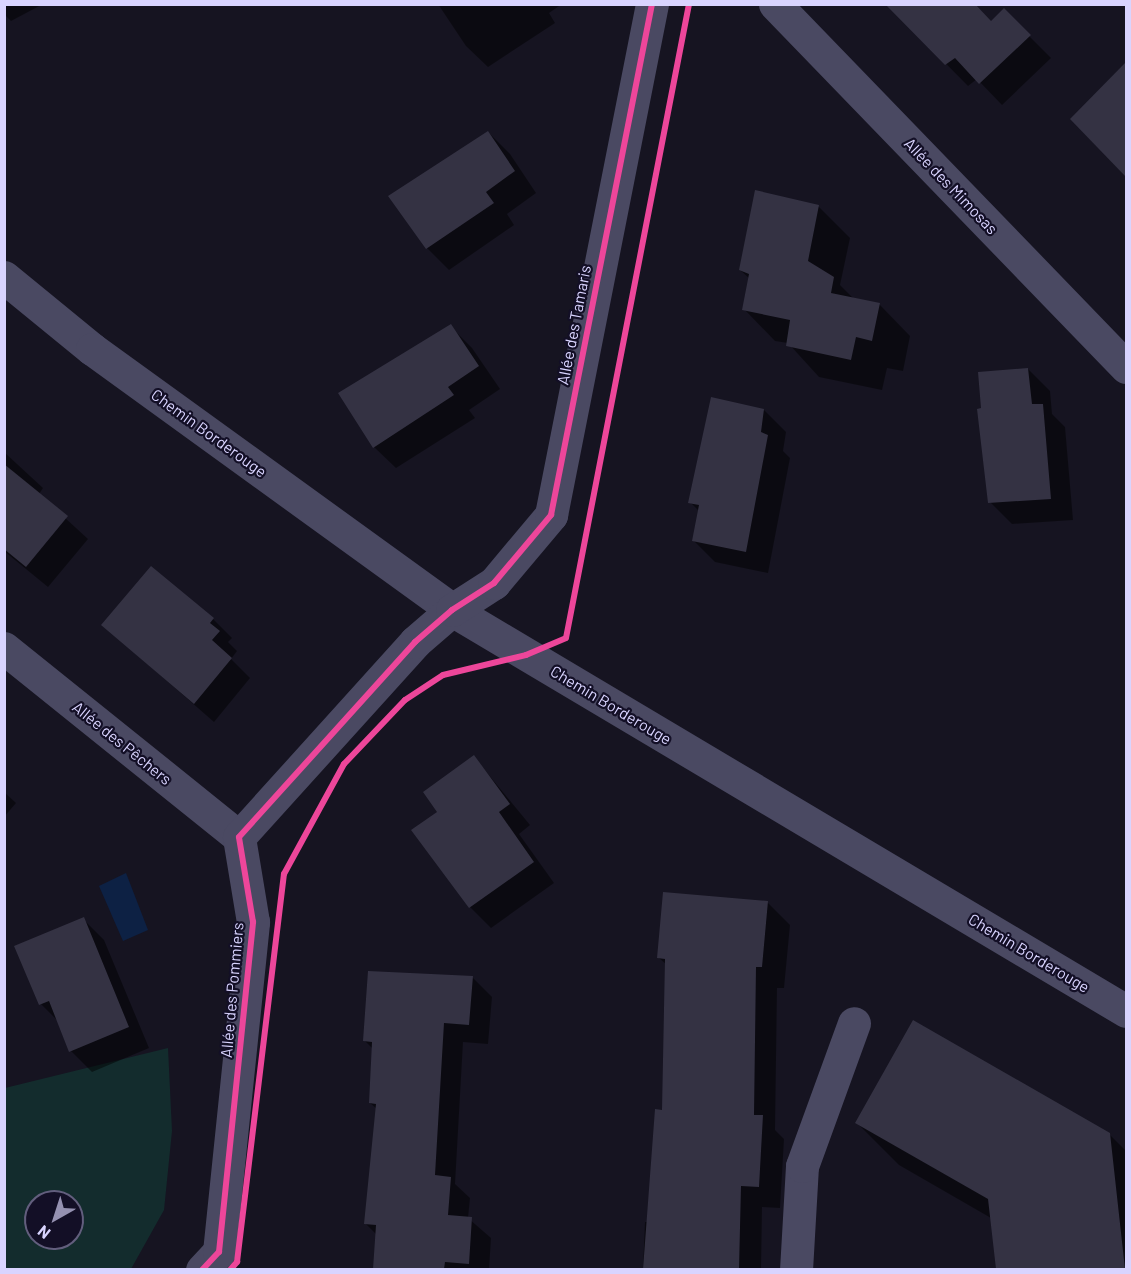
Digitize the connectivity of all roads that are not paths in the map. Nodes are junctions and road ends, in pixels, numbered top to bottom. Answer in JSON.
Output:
{"nodes":[{"id":1,"x":652,"y":4,"type":"edge"},
{"id":2,"x":775,"y":4,"type":"edge"},
{"id":3,"x":4,"y":278,"type":"edge"},
{"id":4,"x":1126,"y":367,"type":"edge"},
{"id":5,"x":452,"y":610,"type":"junction"},
{"id":6,"x":4,"y":648,"type":"edge"},
{"id":7,"x":239,"y":837,"type":"junction"},
{"id":8,"x":1126,"y":1011,"type":"edge"},
{"id":9,"x":854,"y":1023,"type":"dead end"},
{"id":10,"x":202,"y":1269,"type":"edge"},
{"id":11,"x":795,"y":1269,"type":"edge"}],
"edges":[{"from":1,"to":5,"type":"street","name":"Allée des Tamaris"},
{"from":2,"to":4,"type":"street","name":"Allée des Mimosas"},
{"from":3,"to":5,"type":"street","name":"Chemin Borderouge"},
{"from":5,"to":7,"type":"street"},
{"from":5,"to":8,"type":"street","name":"Chemin Borderouge"},
{"from":6,"to":7,"type":"street","name":"Allée des Pêchers"},
{"from":7,"to":10,"type":"street","name":"Allée des Pommiers"},
{"from":9,"to":11,"type":"street"}]}
